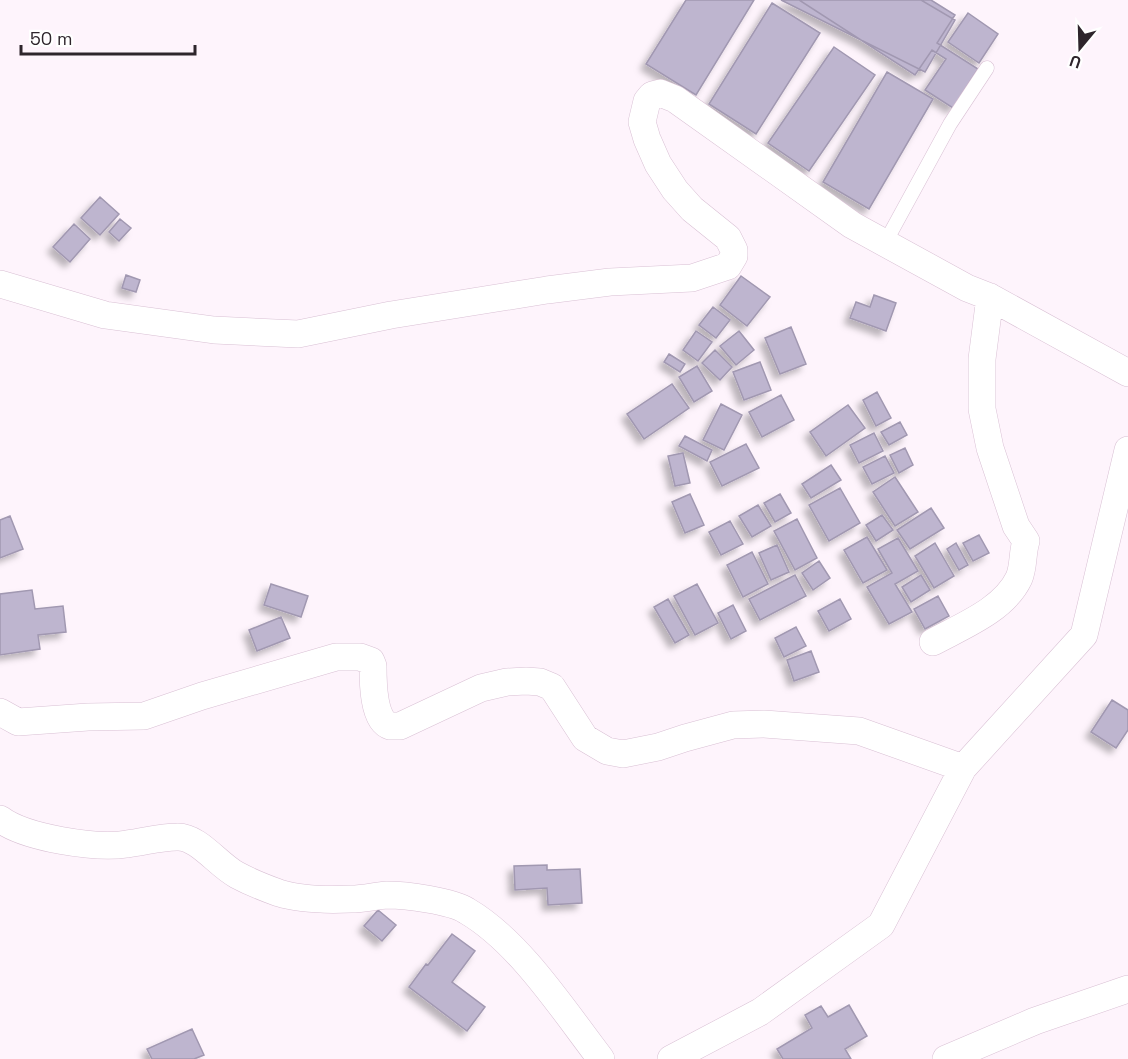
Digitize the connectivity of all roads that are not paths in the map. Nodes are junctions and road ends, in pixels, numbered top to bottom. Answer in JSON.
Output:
{"nodes":[{"id":1,"x":987,"y":68,"type":"dead end"},
{"id":2,"x":885,"y":243,"type":"junction"},
{"id":3,"x":0,"y":284,"type":"edge"},
{"id":4,"x":990,"y":297,"type":"junction"},
{"id":5,"x":1128,"y":373,"type":"edge"},
{"id":6,"x":1128,"y":450,"type":"edge"},
{"id":7,"x":933,"y":642,"type":"dead end"},
{"id":8,"x":0,"y":712,"type":"edge"},
{"id":9,"x":963,"y":768,"type":"junction"},
{"id":10,"x":0,"y":819,"type":"edge"},
{"id":11,"x":1128,"y":989,"type":"edge"},
{"id":12,"x":601,"y":1059,"type":"edge"},
{"id":13,"x":671,"y":1059,"type":"edge"},
{"id":14,"x":946,"y":1059,"type":"edge"}],
"edges":[{"from":1,"to":2,"type":"lane"},
{"from":2,"to":3,"type":"street"},
{"from":2,"to":4,"type":"street"},
{"from":4,"to":5,"type":"street"},
{"from":4,"to":7,"type":"street"},
{"from":6,"to":9,"type":"street"},
{"from":8,"to":9,"type":"street"},
{"from":9,"to":13,"type":"street"},
{"from":10,"to":12,"type":"street"},
{"from":11,"to":14,"type":"street"}]}
